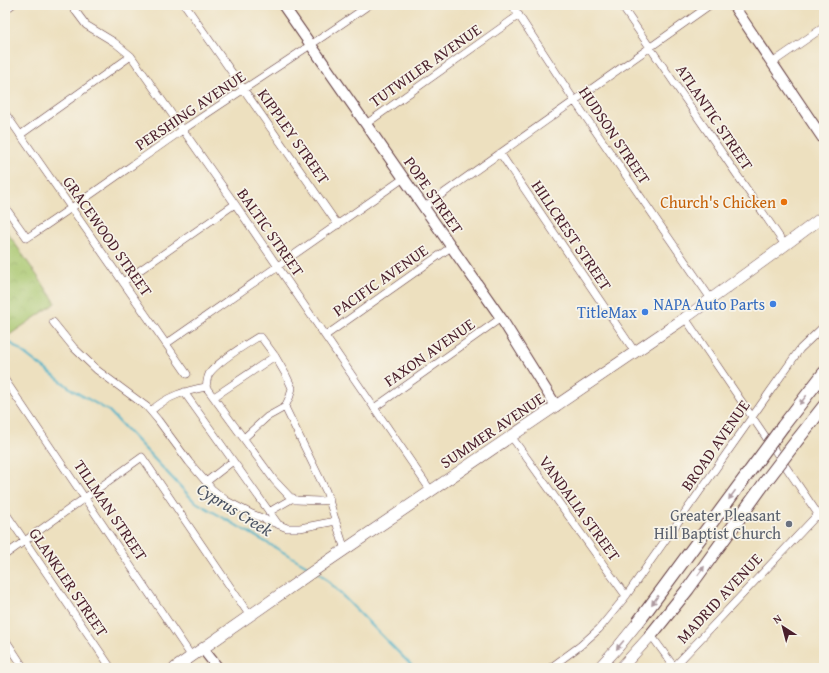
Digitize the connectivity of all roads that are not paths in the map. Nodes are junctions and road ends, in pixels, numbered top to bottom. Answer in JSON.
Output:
{"nodes":[{"id":1,"x":12,"y":5,"type":"edge"},
{"id":2,"x":71,"y":5,"type":"edge"},
{"id":3,"x":186,"y":5,"type":"edge"},
{"id":4,"x":283,"y":5,"type":"edge"},
{"id":5,"x":369,"y":5,"type":"edge"},
{"id":6,"x":512,"y":5,"type":"edge"},
{"id":7,"x":621,"y":5,"type":"edge"},
{"id":8,"x":710,"y":5,"type":"edge"},
{"id":9,"x":732,"y":5,"type":"edge"},
{"id":10,"x":5,"y":10,"type":"edge"},
{"id":11,"x":519,"y":14,"type":"junction"},
{"id":12,"x":824,"y":27,"type":"edge"},
{"id":13,"x":311,"y":46,"type":"junction"},
{"id":14,"x":650,"y":47,"type":"junction"},
{"id":15,"x":130,"y":56,"type":"junction"},
{"id":16,"x":772,"y":63,"type":"junction"},
{"id":17,"x":244,"y":88,"type":"junction"},
{"id":18,"x":574,"y":100,"type":"junction"},
{"id":19,"x":5,"y":113,"type":"edge"},
{"id":20,"x":366,"y":124,"type":"junction"},
{"id":21,"x":182,"y":131,"type":"junction"},
{"id":22,"x":20,"y":135,"type":"junction"},
{"id":23,"x":824,"y":140,"type":"edge"},
{"id":24,"x":500,"y":153,"type":"junction"},
{"id":25,"x":404,"y":178,"type":"junction"},
{"id":26,"x":235,"y":204,"type":"junction"},
{"id":27,"x":5,"y":207,"type":"edge"},
{"id":28,"x":424,"y":207,"type":"junction"},
{"id":29,"x":71,"y":209,"type":"junction"},
{"id":30,"x":824,"y":216,"type":"edge"},
{"id":31,"x":338,"y":225,"type":"junction"},
{"id":32,"x":785,"y":245,"type":"junction"},
{"id":33,"x":451,"y":247,"type":"junction"},
{"id":34,"x":278,"y":267,"type":"junction"},
{"id":35,"x":123,"y":282,"type":"junction"},
{"id":36,"x":711,"y":299,"type":"junction"},
{"id":37,"x":501,"y":318,"type":"junction"},
{"id":38,"x":685,"y":318,"type":"junction"},
{"id":39,"x":53,"y":322,"type":"dead end"},
{"id":40,"x":824,"y":326,"type":"edge"},
{"id":41,"x":325,"y":336,"type":"junction"},
{"id":42,"x":166,"y":344,"type":"junction"},
{"id":43,"x":634,"y":352,"type":"junction"},
{"id":44,"x":275,"y":356,"type":"junction"},
{"id":45,"x":187,"y":374,"type":"dead end"},
{"id":46,"x":824,"y":374,"type":"edge"},
{"id":47,"x":5,"y":380,"type":"edge"},
{"id":48,"x":206,"y":387,"type":"junction"},
{"id":49,"x":184,"y":392,"type":"junction"},
{"id":50,"x":214,"y":397,"type":"junction"},
{"id":51,"x":556,"y":406,"type":"junction"},
{"id":52,"x":824,"y":406,"type":"edge"},
{"id":53,"x":285,"y":407,"type":"junction"},
{"id":54,"x":374,"y":408,"type":"junction"},
{"id":55,"x":151,"y":411,"type":"junction"},
{"id":56,"x":752,"y":416,"type":"junction"},
{"id":57,"x":511,"y":436,"type":"junction"},
{"id":58,"x":244,"y":438,"type":"junction"},
{"id":59,"x":233,"y":461,"type":"junction"},
{"id":60,"x":206,"y":482,"type":"junction"},
{"id":61,"x":431,"y":491,"type":"junction"},
{"id":62,"x":85,"y":498,"type":"junction"},
{"id":63,"x":293,"y":498,"type":"junction"},
{"id":64,"x":330,"y":500,"type":"junction"},
{"id":65,"x":5,"y":512,"type":"edge"},
{"id":66,"x":269,"y":512,"type":"junction"},
{"id":67,"x":818,"y":514,"type":"junction"},
{"id":68,"x":336,"y":521,"type":"junction"},
{"id":69,"x":824,"y":523,"type":"edge"},
{"id":70,"x":278,"y":524,"type":"junction"},
{"id":71,"x":25,"y":541,"type":"junction"},
{"id":72,"x":346,"y":550,"type":"junction"},
{"id":73,"x":5,"y":555,"type":"edge"},
{"id":74,"x":626,"y":596,"type":"junction"},
{"id":75,"x":250,"y":616,"type":"junction"},
{"id":76,"x":640,"y":621,"type":"joint"},
{"id":77,"x":651,"y":635,"type":"junction"},
{"id":78,"x":5,"y":639,"type":"edge"},
{"id":79,"x":203,"y":649,"type":"junction"},
{"id":80,"x":192,"y":657,"type":"junction"},
{"id":81,"x":24,"y":668,"type":"edge"},
{"id":82,"x":111,"y":668,"type":"edge"},
{"id":83,"x":175,"y":668,"type":"edge"},
{"id":84,"x":218,"y":668,"type":"edge"},
{"id":85,"x":550,"y":668,"type":"edge"},
{"id":86,"x":599,"y":668,"type":"edge"},
{"id":87,"x":621,"y":668,"type":"edge"},
{"id":88,"x":675,"y":668,"type":"edge"}],
"edges":[{"from":1,"to":10,"type":"street"},
{"from":2,"to":15,"type":"street","name":"BALTIC STREET"},
{"from":3,"to":17,"type":"street","name":"KIPPLEY STREET"},
{"from":4,"to":13,"type":"street","name":"POPE STREET"},
{"from":5,"to":13,"type":"street","name":"PERSHING AVENUE"},
{"from":6,"to":11,"type":"street","name":"HUDSON STREET"},
{"from":7,"to":14,"type":"street","name":"ATLANTIC STREET"},
{"from":8,"to":14,"type":"street"},
{"from":9,"to":16,"type":"street"},
{"from":11,"to":18,"type":"street","name":"HUDSON STREET"},
{"from":11,"to":20,"type":"street","name":"TUTWILER AVENUE"},
{"from":12,"to":16,"type":"street"},
{"from":13,"to":17,"type":"street","name":"PERSHING AVENUE"},
{"from":13,"to":20,"type":"street","name":"POPE STREET"},
{"from":14,"to":18,"type":"street"},
{"from":14,"to":32,"type":"street","name":"ATLANTIC STREET"},
{"from":15,"to":21,"type":"street","name":"BALTIC STREET"},
{"from":15,"to":22,"type":"street"},
{"from":16,"to":23,"type":"street"},
{"from":17,"to":21,"type":"street","name":"PERSHING AVENUE"},
{"from":17,"to":31,"type":"street","name":"KIPPLEY STREET"},
{"from":18,"to":24,"type":"street"},
{"from":18,"to":36,"type":"street","name":"HUDSON STREET"},
{"from":19,"to":22,"type":"street","name":"GRACEWOOD STREET"},
{"from":20,"to":25,"type":"street","name":"POPE STREET"},
{"from":21,"to":26,"type":"street","name":"BALTIC STREET"},
{"from":21,"to":29,"type":"street","name":"PERSHING AVENUE"},
{"from":22,"to":29,"type":"street","name":"GRACEWOOD STREET"},
{"from":24,"to":28,"type":"street"},
{"from":24,"to":43,"type":"street","name":"HILLCREST STREET"},
{"from":25,"to":28,"type":"street","name":"POPE STREET"},
{"from":25,"to":31,"type":"street"},
{"from":26,"to":34,"type":"street","name":"BALTIC STREET"},
{"from":26,"to":35,"type":"street"},
{"from":27,"to":29,"type":"street","name":"PERSHING AVENUE"},
{"from":28,"to":33,"type":"street","name":"POPE STREET"},
{"from":29,"to":35,"type":"street","name":"GRACEWOOD STREET"},
{"from":30,"to":32,"type":"main road","name":"SUMMER AVENUE"},
{"from":31,"to":34,"type":"street"},
{"from":32,"to":36,"type":"main road","name":"SUMMER AVENUE"},
{"from":33,"to":37,"type":"street","name":"POPE STREET"},
{"from":33,"to":41,"type":"street","name":"PACIFIC AVENUE"},
{"from":34,"to":41,"type":"street","name":"BALTIC STREET"},
{"from":34,"to":42,"type":"street"},
{"from":35,"to":42,"type":"street","name":"GRACEWOOD STREET"},
{"from":36,"to":38,"type":"main road","name":"SUMMER AVENUE"},
{"from":37,"to":51,"type":"street","name":"POPE STREET"},
{"from":37,"to":54,"type":"street","name":"FAXON AVENUE"},
{"from":38,"to":43,"type":"main road","name":"SUMMER AVENUE"},
{"from":38,"to":56,"type":"street"},
{"from":39,"to":55,"type":"street"},
{"from":40,"to":56,"type":"street","name":"BROAD AVENUE"},
{"from":41,"to":54,"type":"street","name":"BALTIC STREET"},
{"from":42,"to":45,"type":"street","name":"GRACEWOOD STREET"},
{"from":43,"to":51,"type":"main road","name":"SUMMER AVENUE"},
{"from":44,"to":48,"type":"street"},
{"from":44,"to":50,"type":"street"},
{"from":44,"to":53,"type":"street"},
{"from":46,"to":76,"type":"highway","one_way":true,"bridge":true},
{"from":47,"to":62,"type":"street","name":"TILLMAN STREET"},
{"from":48,"to":49,"type":"street"},
{"from":48,"to":50,"type":"street"},
{"from":49,"to":55,"type":"street"},
{"from":49,"to":59,"type":"street"},
{"from":50,"to":58,"type":"street"},
{"from":51,"to":57,"type":"main road","name":"SUMMER AVENUE"},
{"from":77,"to":52,"type":"highway","one_way":true,"bridge":true},
{"from":53,"to":58,"type":"street"},
{"from":53,"to":64,"type":"street"},
{"from":54,"to":61,"type":"street","name":"BALTIC STREET"},
{"from":55,"to":60,"type":"street"},
{"from":56,"to":67,"type":"street"},
{"from":56,"to":74,"type":"street","name":"BROAD AVENUE"},
{"from":57,"to":61,"type":"main road","name":"SUMMER AVENUE"},
{"from":57,"to":74,"type":"street","name":"VANDALIA STREET"},
{"from":58,"to":63,"type":"street"},
{"from":59,"to":60,"type":"street"},
{"from":59,"to":66,"type":"street"},
{"from":60,"to":70,"type":"street"},
{"from":61,"to":72,"type":"main road","name":"SUMMER AVENUE"},
{"from":62,"to":71,"type":"street"},
{"from":62,"to":75,"type":"street"},
{"from":62,"to":80,"type":"street","name":"TILLMAN STREET"},
{"from":63,"to":64,"type":"street"},
{"from":63,"to":66,"type":"street"},
{"from":64,"to":68,"type":"street"},
{"from":65,"to":71,"type":"street","name":"GLANKLER STREET"},
{"from":66,"to":70,"type":"street"},
{"from":67,"to":69,"type":"street"},
{"from":67,"to":88,"type":"street","name":"MADRID AVENUE"},
{"from":68,"to":70,"type":"street"},
{"from":68,"to":72,"type":"street"},
{"from":71,"to":73,"type":"street"},
{"from":71,"to":82,"type":"street","name":"GLANKLER STREET"},
{"from":72,"to":75,"type":"main road","name":"SUMMER AVENUE"},
{"from":74,"to":85,"type":"street","name":"BROAD AVENUE"},
{"from":75,"to":79,"type":"main road","name":"SUMMER AVENUE"},
{"from":76,"to":86,"type":"main road","one_way":true},
{"from":77,"to":87,"type":"main road"},
{"from":77,"to":88,"type":"street"},
{"from":78,"to":81,"type":"street"},
{"from":79,"to":80,"type":"main road","name":"SUMMER AVENUE"},
{"from":79,"to":84,"type":"street"},
{"from":80,"to":83,"type":"main road","name":"SUMMER AVENUE"}]}
